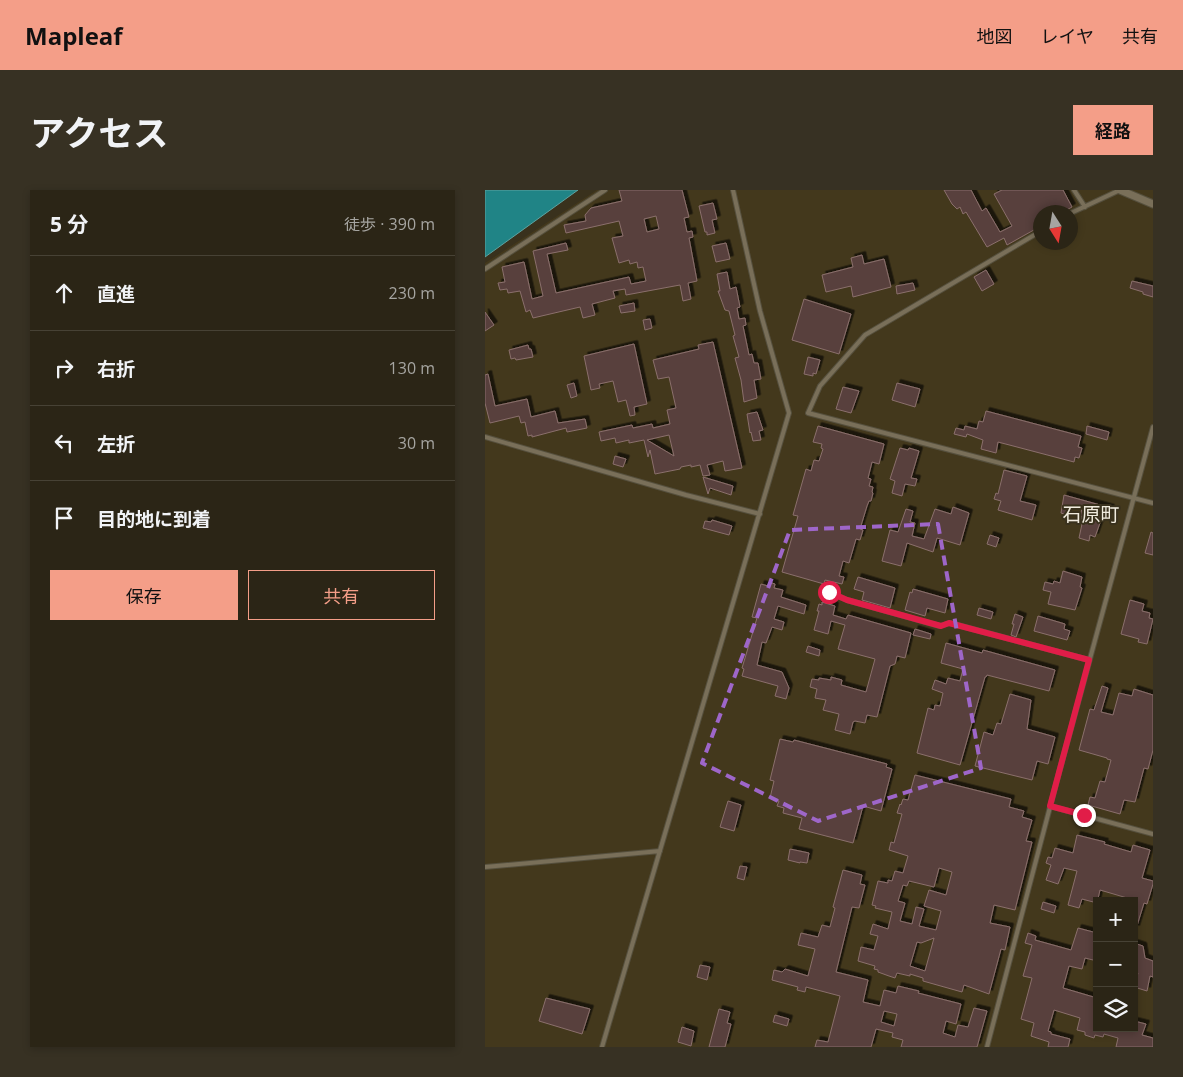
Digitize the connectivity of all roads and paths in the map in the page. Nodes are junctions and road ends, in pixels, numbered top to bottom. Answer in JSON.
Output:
{"nodes":[{"id":1,"x":605,"y":190,"type":"edge"},
{"id":2,"x":733,"y":190,"type":"edge"},
{"id":3,"x":1075,"y":190,"type":"edge"},
{"id":4,"x":1120,"y":190,"type":"edge"},
{"id":5,"x":1153,"y":204,"type":"edge"},
{"id":6,"x":1085,"y":207,"type":"junction"},
{"id":7,"x":1078,"y":210,"type":"edge"},
{"id":8,"x":1033,"y":236,"type":"edge"},
{"id":9,"x":485,"y":269,"type":"edge"},
{"id":10,"x":1153,"y":428,"type":"edge"},
{"id":11,"x":485,"y":437,"type":"edge"},
{"id":12,"x":1135,"y":498,"type":"junction"},
{"id":13,"x":1153,"y":503,"type":"edge"},
{"id":14,"x":760,"y":514,"type":"junction"},
{"id":15,"x":829,"y":592,"type":"dead end"},
{"id":16,"x":1089,"y":660,"type":"junction"},
{"id":17,"x":1050,"y":806,"type":"junction"},
{"id":18,"x":1153,"y":834,"type":"edge"},
{"id":19,"x":660,"y":851,"type":"junction"},
{"id":20,"x":485,"y":867,"type":"edge"},
{"id":21,"x":602,"y":1047,"type":"edge"},
{"id":22,"x":987,"y":1047,"type":"edge"}],
"edges":[{"from":1,"to":9,"type":"lane"},
{"from":2,"to":14,"type":"lane"},
{"from":3,"to":6,"type":"lane"},
{"from":4,"to":5,"type":"street"},
{"from":4,"to":6,"type":"lane"},
{"from":6,"to":7,"type":"lane"},
{"from":8,"to":12,"type":"lane"},
{"from":10,"to":12,"type":"lane"},
{"from":11,"to":14,"type":"lane"},
{"from":12,"to":13,"type":"lane"},
{"from":12,"to":16,"type":"lane"},
{"from":14,"to":19,"type":"lane"},
{"from":15,"to":16,"type":"lane"},
{"from":16,"to":17,"type":"lane"},
{"from":17,"to":18,"type":"lane"},
{"from":17,"to":22,"type":"lane"},
{"from":19,"to":20,"type":"lane"},
{"from":19,"to":21,"type":"lane"}]}
